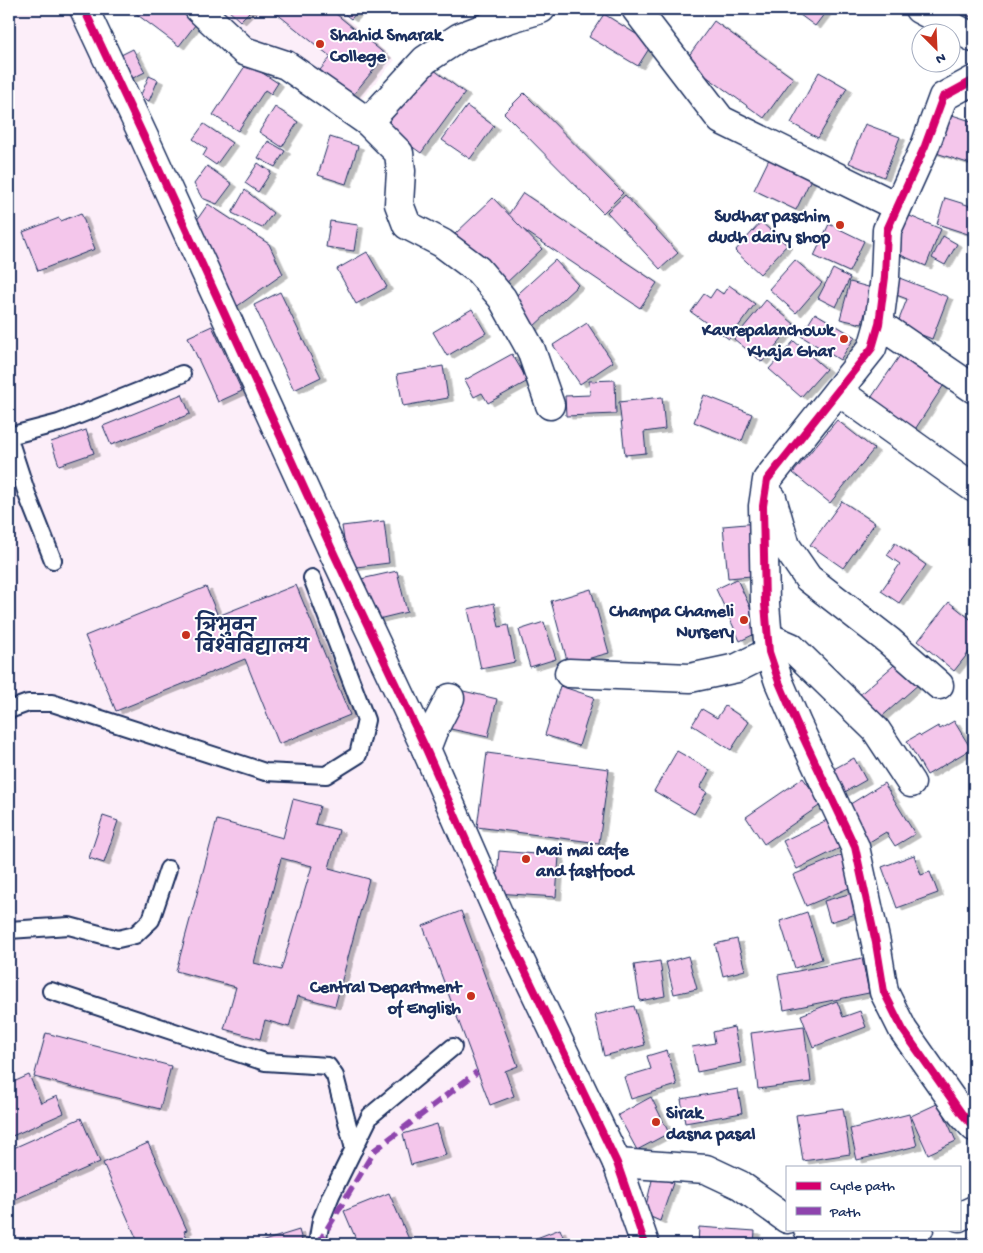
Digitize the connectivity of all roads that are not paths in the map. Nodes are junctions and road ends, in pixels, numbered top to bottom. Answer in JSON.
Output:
{"nodes":[{"id":1,"x":84,"y":9,"type":"edge"},
{"id":2,"x":199,"y":9,"type":"edge"},
{"id":3,"x":541,"y":9,"type":"edge"},
{"id":4,"x":636,"y":9,"type":"edge"},
{"id":5,"x":919,"y":9,"type":"edge"},
{"id":6,"x":502,"y":14,"type":"edge"},
{"id":7,"x":974,"y":38,"type":"edge"},
{"id":8,"x":974,"y":80,"type":"edge"},
{"id":9,"x":368,"y":122,"type":"junction"},
{"id":10,"x":896,"y":206,"type":"junction"},
{"id":11,"x":879,"y":324,"type":"junction"},
{"id":12,"x":182,"y":374,"type":"dead end"},
{"id":13,"x":974,"y":389,"type":"edge"},
{"id":14,"x":838,"y":391,"type":"junction"},
{"id":15,"x":550,"y":405,"type":"dead end"},
{"id":16,"x":9,"y":438,"type":"edge"},
{"id":17,"x":767,"y":480,"type":"junction"},
{"id":18,"x":974,"y":488,"type":"edge"},
{"id":19,"x":53,"y":560,"type":"dead end"},
{"id":20,"x":312,"y":578,"type":"dead end"},
{"id":21,"x":769,"y":645,"type":"junction"},
{"id":22,"x":569,"y":673,"type":"dead end"},
{"id":23,"x":940,"y":685,"type":"dead end"},
{"id":24,"x":450,"y":698,"type":"dead end"},
{"id":25,"x":9,"y":710,"type":"edge"},
{"id":26,"x":426,"y":749,"type":"junction"},
{"id":27,"x":911,"y":783,"type":"dead end"},
{"id":28,"x":168,"y":869,"type":"dead end"},
{"id":29,"x":9,"y":930,"type":"edge"},
{"id":30,"x":51,"y":991,"type":"dead end"},
{"id":31,"x":453,"y":1047,"type":"dead end"},
{"id":32,"x":974,"y":1127,"type":"edge"},
{"id":33,"x":354,"y":1149,"type":"junction"},
{"id":34,"x":617,"y":1163,"type":"junction"},
{"id":35,"x":974,"y":1210,"type":"edge"},
{"id":36,"x":960,"y":1217,"type":"edge"},
{"id":37,"x":786,"y":1218,"type":"edge"},
{"id":38,"x":810,"y":1230,"type":"edge"},
{"id":39,"x":915,"y":1230,"type":"edge"},
{"id":40,"x":317,"y":1244,"type":"edge"},
{"id":41,"x":645,"y":1244,"type":"edge"}],
"edges":[{"from":1,"to":26,"type":"street"},
{"from":2,"to":9,"type":"street"},
{"from":3,"to":6,"type":"street"},
{"from":4,"to":10,"type":"street"},
{"from":5,"to":7,"type":"street"},
{"from":6,"to":9,"type":"street"},
{"from":8,"to":10,"type":"street"},
{"from":9,"to":15,"type":"street"},
{"from":10,"to":11,"type":"street"},
{"from":11,"to":13,"type":"street"},
{"from":11,"to":14,"type":"street"},
{"from":12,"to":16,"type":"lane"},
{"from":14,"to":17,"type":"street"},
{"from":14,"to":18,"type":"street"},
{"from":16,"to":19,"type":"lane"},
{"from":17,"to":21,"type":"street"},
{"from":17,"to":23,"type":"street"},
{"from":20,"to":25,"type":"lane"},
{"from":21,"to":22,"type":"street"},
{"from":21,"to":27,"type":"street"},
{"from":21,"to":32,"type":"street"},
{"from":24,"to":26,"type":"street"},
{"from":26,"to":34,"type":"street"},
{"from":28,"to":29,"type":"lane"},
{"from":30,"to":33,"type":"lane"},
{"from":31,"to":33,"type":"lane"},
{"from":33,"to":40,"type":"lane"},
{"from":34,"to":37,"type":"street"},
{"from":34,"to":41,"type":"street"},
{"from":35,"to":36,"type":"street"},
{"from":38,"to":39,"type":"street"}]}
